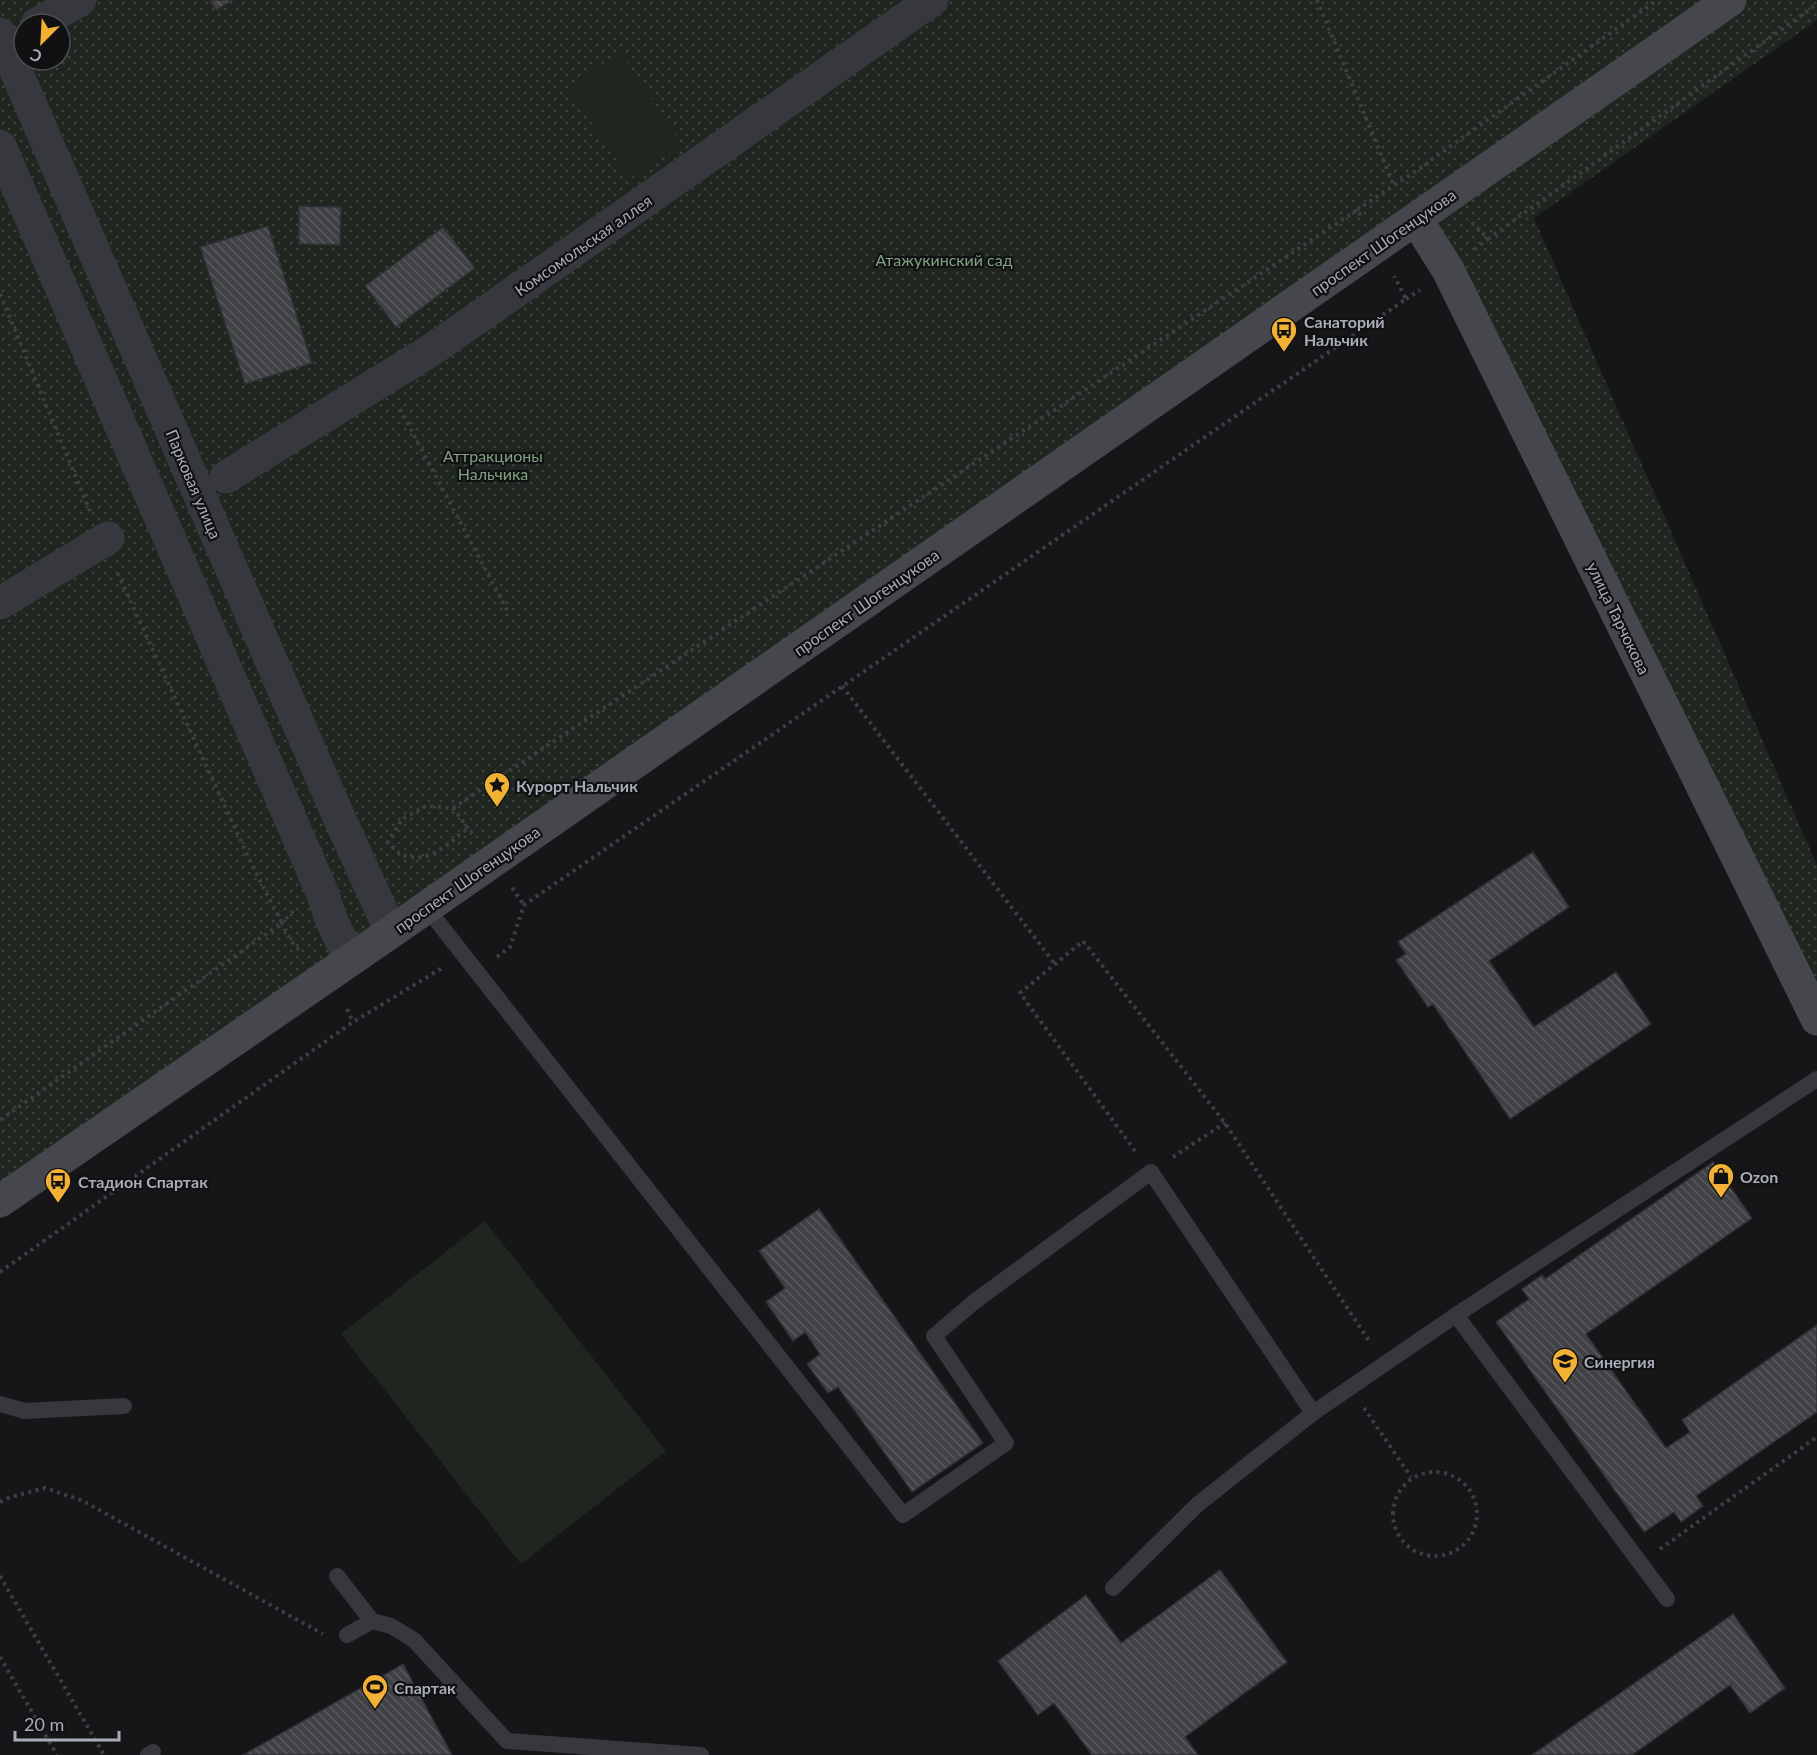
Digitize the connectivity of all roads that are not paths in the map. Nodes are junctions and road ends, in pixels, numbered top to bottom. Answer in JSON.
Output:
{"nodes":[{"id":1,"x":80,"y":0,"type":"edge"},
{"id":2,"x":932,"y":0,"type":"edge"},
{"id":3,"x":1730,"y":0,"type":"edge"},
{"id":4,"x":59,"y":12,"type":"edge"},
{"id":5,"x":0,"y":34,"type":"edge"},
{"id":6,"x":0,"y":146,"type":"edge"},
{"id":7,"x":1416,"y":219,"type":"junction"},
{"id":8,"x":226,"y":477,"type":"dead end"},
{"id":9,"x":105,"y":540,"type":"road end"},
{"id":10,"x":0,"y":603,"type":"edge"},
{"id":11,"x":426,"y":907,"type":"junction"},
{"id":12,"x":391,"y":932,"type":"junction"},
{"id":13,"x":350,"y":959,"type":"junction"},
{"id":14,"x":1817,"y":1019,"type":"edge"},
{"id":15,"x":1817,"y":1079,"type":"edge"},
{"id":16,"x":0,"y":1201,"type":"edge"},
{"id":17,"x":1456,"y":1315,"type":"junction"},
{"id":18,"x":0,"y":1404,"type":"edge"},
{"id":19,"x":124,"y":1406,"type":"dead end"},
{"id":20,"x":1313,"y":1413,"type":"junction"},
{"id":21,"x":337,"y":1576,"type":"dead end"},
{"id":22,"x":1113,"y":1588,"type":"dead end"},
{"id":23,"x":1666,"y":1599,"type":"dead end"},
{"id":24,"x":372,"y":1620,"type":"junction"},
{"id":25,"x":347,"y":1635,"type":"dead end"},
{"id":26,"x":701,"y":1755,"type":"edge"}],
"edges":[{"from":1,"to":4,"type":"street"},
{"from":2,"to":8,"type":"street","name":"Комсомольская аллея"},
{"from":3,"to":7,"type":"street","name":"проспект Шогенцукова"},
{"from":5,"to":12,"type":"street","name":"Парковая улица"},
{"from":6,"to":13,"type":"street"},
{"from":7,"to":11,"type":"street","name":"проспект Шогенцукова"},
{"from":7,"to":14,"type":"street","name":"улица Тарчокова"},
{"from":9,"to":10,"type":"street"},
{"from":11,"to":12,"type":"street","name":"проспект Шогенцукова"},
{"from":11,"to":20,"type":"lane"},
{"from":12,"to":13,"type":"street","name":"проспект Шогенцукова"},
{"from":13,"to":16,"type":"street","name":"проспект Шогенцукова"},
{"from":15,"to":17,"type":"lane"},
{"from":17,"to":20,"type":"lane"},
{"from":17,"to":23,"type":"lane"},
{"from":18,"to":19,"type":"lane"},
{"from":20,"to":22,"type":"lane"},
{"from":21,"to":24,"type":"lane"},
{"from":24,"to":25,"type":"lane"},
{"from":24,"to":26,"type":"lane"}]}
